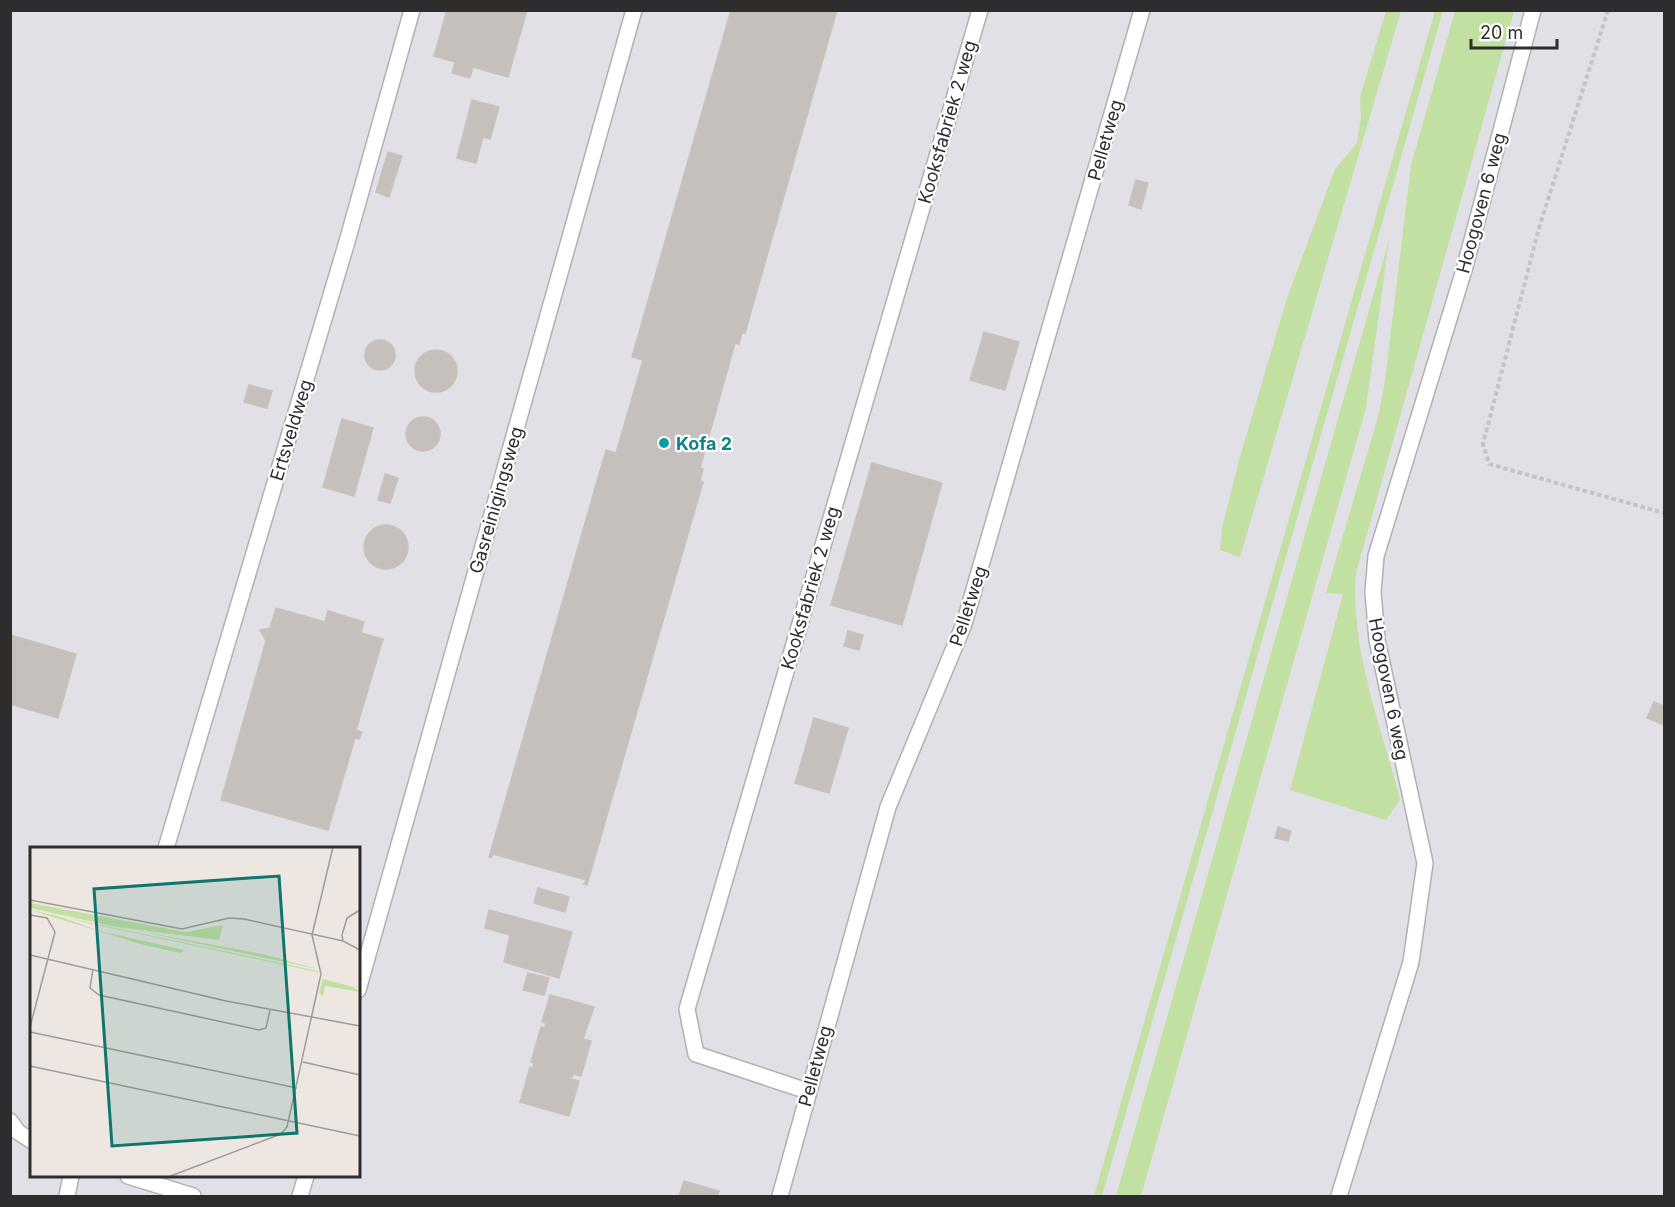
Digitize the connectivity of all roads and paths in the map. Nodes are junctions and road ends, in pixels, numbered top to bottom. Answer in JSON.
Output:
{"nodes":[{"id":1,"x":412,"y":10,"type":"edge"},
{"id":2,"x":634,"y":10,"type":"edge"},
{"id":3,"x":980,"y":10,"type":"edge"},
{"id":4,"x":1142,"y":10,"type":"edge"},
{"id":5,"x":1533,"y":10,"type":"edge"},
{"id":6,"x":1608,"y":10,"type":"edge"},
{"id":7,"x":1665,"y":513,"type":"edge"},
{"id":8,"x":167,"y":847,"type":"edge"},
{"id":9,"x":360,"y":983,"type":"edge"},
{"id":10,"x":807,"y":1091,"type":"junction"},
{"id":11,"x":10,"y":1121,"type":"edge"},
{"id":12,"x":30,"y":1140,"type":"edge"},
{"id":13,"x":71,"y":1177,"type":"edge"},
{"id":14,"x":131,"y":1177,"type":"edge"},
{"id":15,"x":306,"y":1177,"type":"edge"},
{"id":16,"x":67,"y":1197,"type":"edge"},
{"id":17,"x":194,"y":1197,"type":"edge"},
{"id":18,"x":300,"y":1197,"type":"edge"},
{"id":19,"x":780,"y":1197,"type":"edge"},
{"id":20,"x":1339,"y":1197,"type":"edge"}],
"edges":[{"from":1,"to":8,"type":"lane","name":"Ertsveldweg"},
{"from":2,"to":9,"type":"lane","name":"Gasreinigingsweg"},
{"from":3,"to":10,"type":"lane","name":"Kooksfabriek 2 weg"},
{"from":4,"to":10,"type":"lane","name":"Pelletweg"},
{"from":5,"to":20,"type":"lane","name":"Hoogoven 6 weg"},
{"from":6,"to":7,"type":"path"},
{"from":10,"to":19,"type":"lane","name":"Pelletweg"},
{"from":11,"to":12,"type":"lane"},
{"from":13,"to":16,"type":"lane"},
{"from":14,"to":17,"type":"lane"},
{"from":15,"to":18,"type":"lane"}]}
